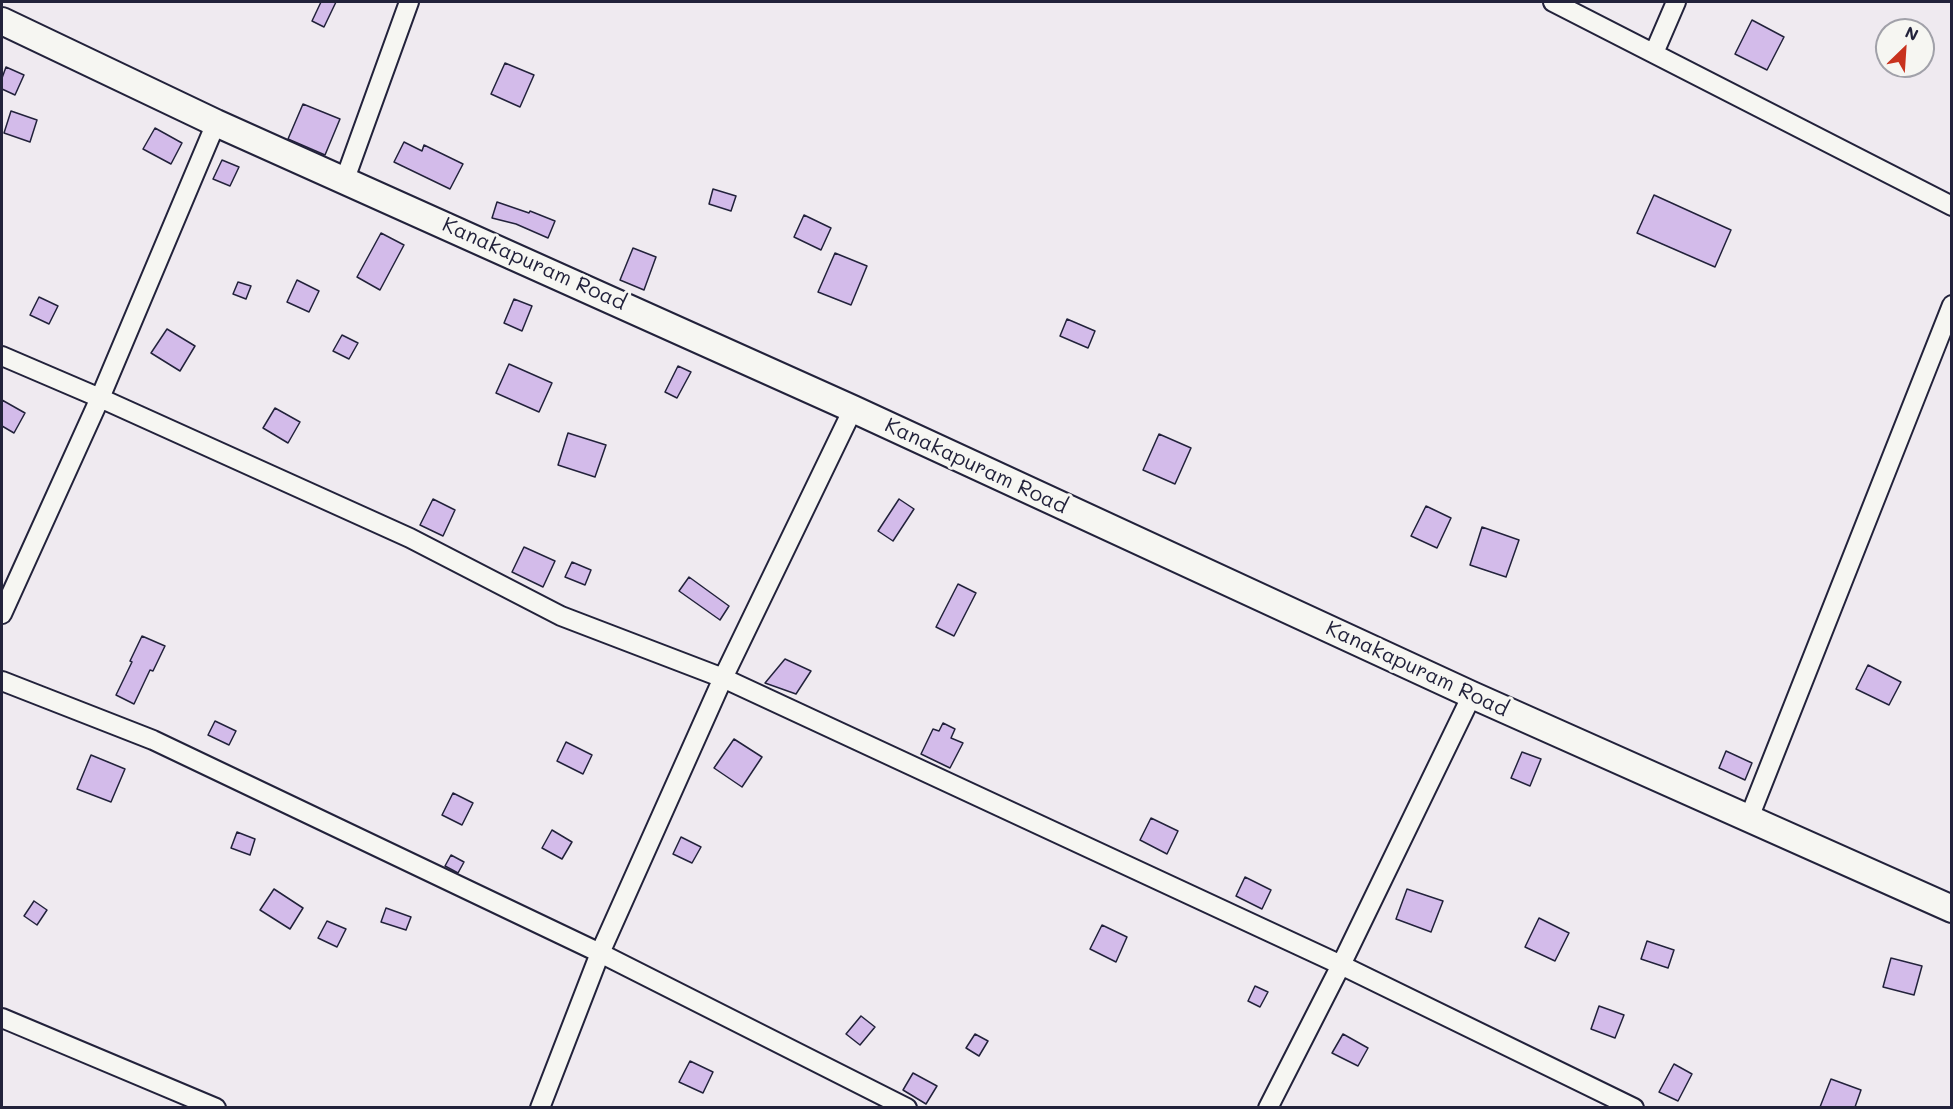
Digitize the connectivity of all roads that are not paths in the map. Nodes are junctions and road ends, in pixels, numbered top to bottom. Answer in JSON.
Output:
{"nodes":[{"id":1,"x":409,"y":2,"type":"edge"},
{"id":2,"x":1553,"y":2,"type":"edge"},
{"id":3,"x":1676,"y":2,"type":"edge"},
{"id":4,"x":2,"y":21,"type":"edge"},
{"id":5,"x":1654,"y":53,"type":"junction"},
{"id":6,"x":216,"y":123,"type":"junction"},
{"id":7,"x":345,"y":179,"type":"junction"},
{"id":8,"x":1952,"y":206,"type":"edge"},
{"id":9,"x":1952,"y":305,"type":"edge"},
{"id":10,"x":2,"y":356,"type":"edge"},
{"id":11,"x":100,"y":398,"type":"junction"},
{"id":12,"x":853,"y":409,"type":"junction"},
{"id":13,"x":2,"y":614,"type":"edge"},
{"id":14,"x":723,"y":678,"type":"junction"},
{"id":15,"x":2,"y":681,"type":"edge"},
{"id":16,"x":1472,"y":695,"type":"junction"},
{"id":17,"x":1749,"y":818,"type":"junction"},
{"id":18,"x":1952,"y":909,"type":"edge"},
{"id":19,"x":600,"y":953,"type":"junction"},
{"id":20,"x":1341,"y":965,"type":"junction"},
{"id":21,"x":2,"y":1018,"type":"edge"},
{"id":22,"x":216,"y":1107,"type":"edge"},
{"id":23,"x":540,"y":1107,"type":"edge"},
{"id":24,"x":907,"y":1107,"type":"edge"},
{"id":25,"x":1268,"y":1107,"type":"edge"},
{"id":26,"x":1634,"y":1107,"type":"edge"}],
"edges":[{"from":1,"to":7,"type":"street"},
{"from":2,"to":5,"type":"street"},
{"from":3,"to":5,"type":"street"},
{"from":4,"to":6,"type":"street","name":"Kanakapuram Road"},
{"from":5,"to":8,"type":"street"},
{"from":6,"to":7,"type":"street","name":"Kanakapuram Road"},
{"from":6,"to":11,"type":"street"},
{"from":7,"to":12,"type":"street","name":"Kanakapuram Road"},
{"from":9,"to":17,"type":"street"},
{"from":10,"to":11,"type":"street"},
{"from":11,"to":13,"type":"street"},
{"from":11,"to":14,"type":"street"},
{"from":12,"to":14,"type":"street"},
{"from":12,"to":16,"type":"street","name":"Kanakapuram Road"},
{"from":14,"to":19,"type":"street"},
{"from":14,"to":20,"type":"street"},
{"from":15,"to":19,"type":"street"},
{"from":16,"to":17,"type":"street","name":"Kanakapuram Road"},
{"from":16,"to":20,"type":"street"},
{"from":17,"to":18,"type":"street","name":"Kanakapuram Road"},
{"from":19,"to":23,"type":"street"},
{"from":19,"to":24,"type":"street"},
{"from":20,"to":25,"type":"street"},
{"from":20,"to":26,"type":"street"},
{"from":21,"to":22,"type":"street"}]}
